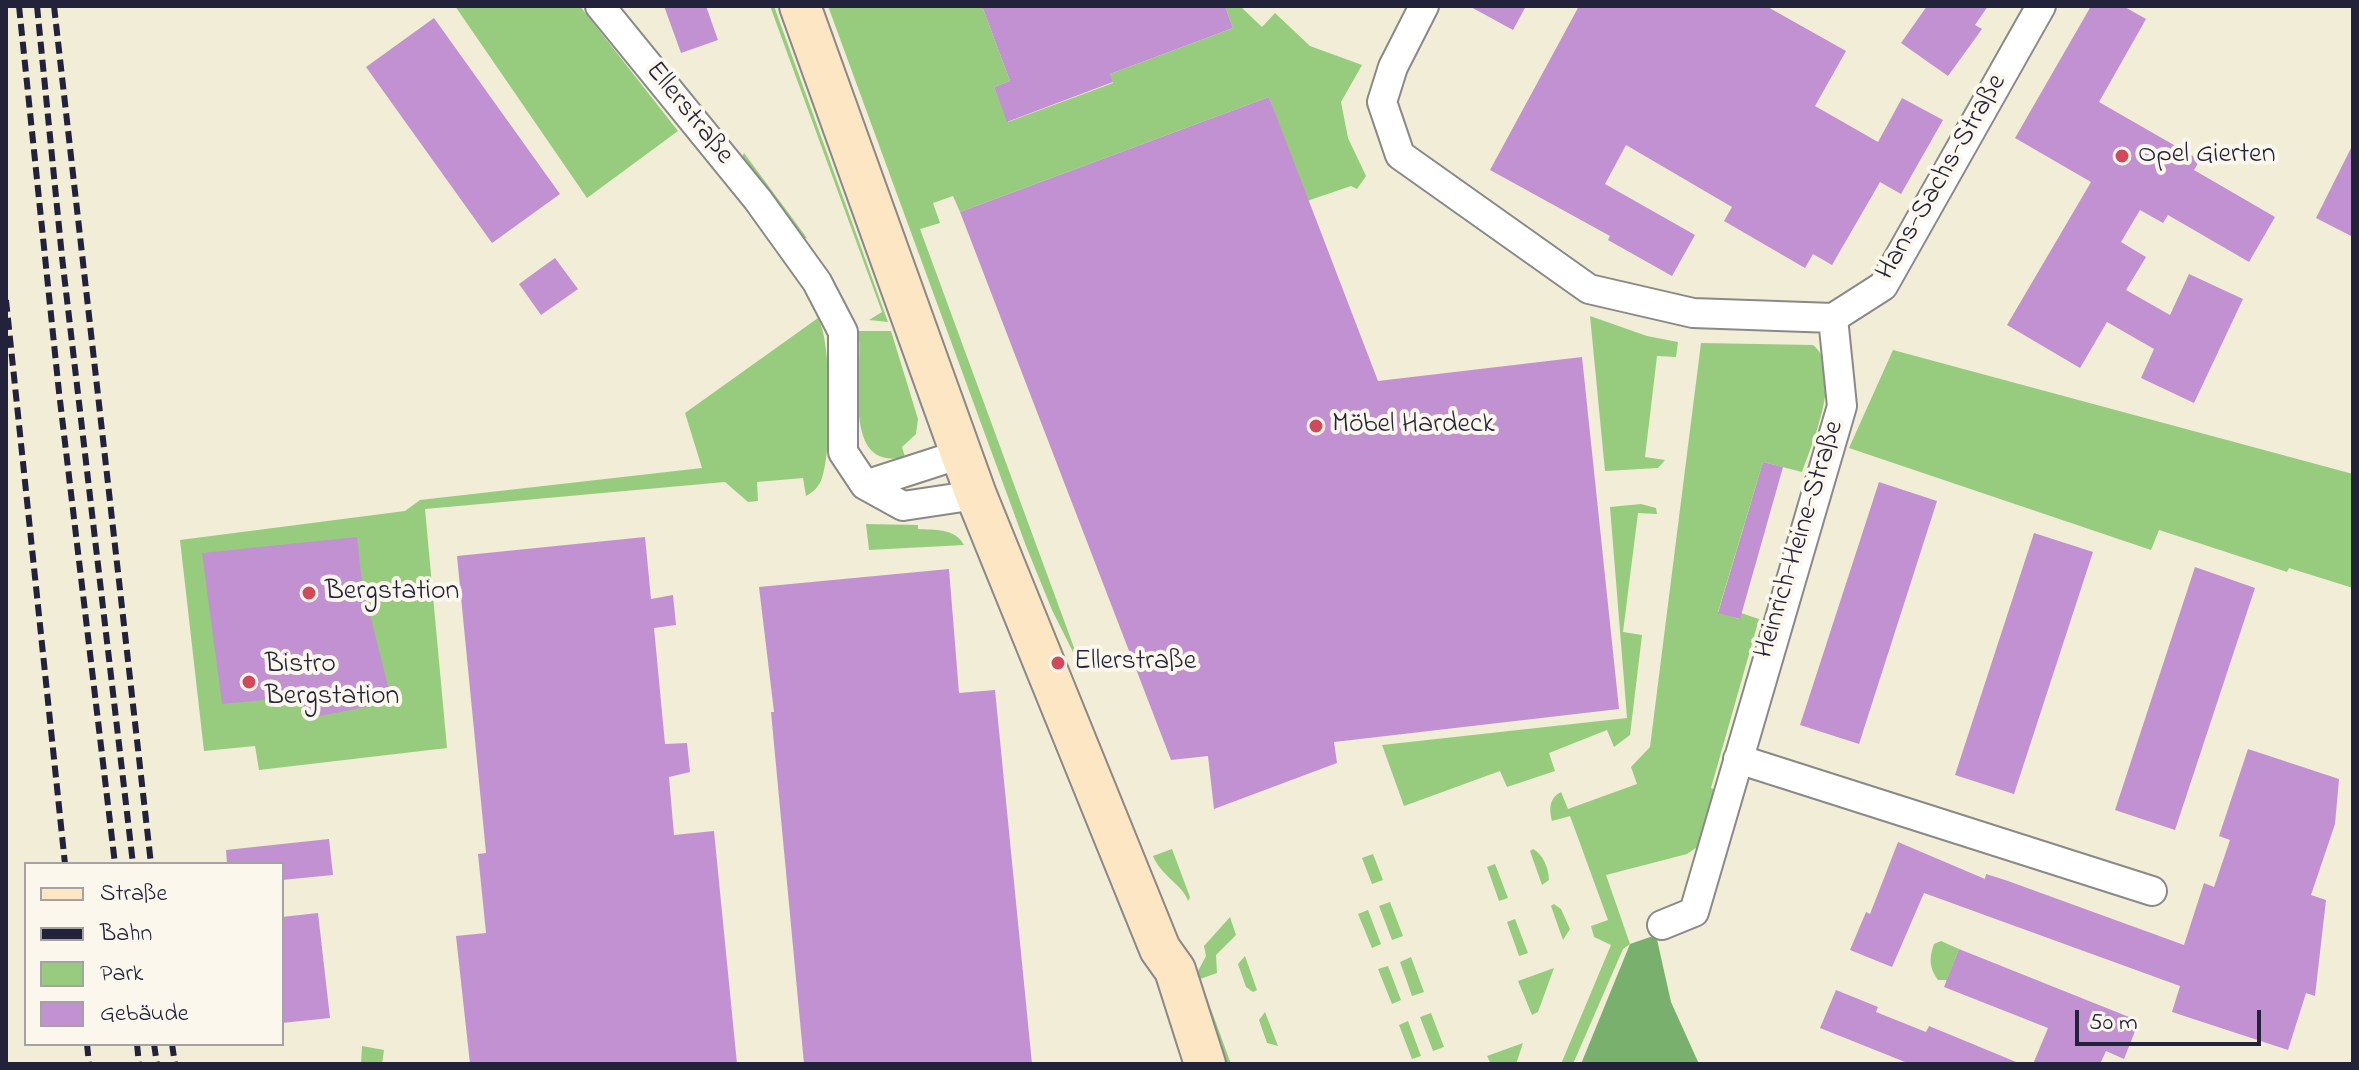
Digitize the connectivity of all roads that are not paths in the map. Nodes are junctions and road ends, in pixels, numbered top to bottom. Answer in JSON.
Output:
{"nodes":[{"id":1,"x":600,"y":6,"type":"edge"},
{"id":2,"x":800,"y":6,"type":"edge"},
{"id":3,"x":1424,"y":6,"type":"edge"},
{"id":4,"x":2041,"y":6,"type":"edge"},
{"id":5,"x":1833,"y":318,"type":"junction"},
{"id":6,"x":961,"y":454,"type":"junction"},
{"id":7,"x":865,"y":485,"type":"junction"},
{"id":8,"x":976,"y":495,"type":"junction"},
{"id":9,"x":1738,"y":759,"type":"junction"},
{"id":10,"x":2152,"y":891,"type":"dead end"},
{"id":11,"x":1662,"y":925,"type":"dead end"},
{"id":12,"x":1160,"y":949,"type":"junction"},
{"id":13,"x":1186,"y":1064,"type":"edge"},
{"id":14,"x":1205,"y":1064,"type":"edge"}],
"edges":[{"from":1,"to":7,"type":"street","name":"Ellerstraße"},
{"from":2,"to":6,"type":"main road"},
{"from":3,"to":5,"type":"street"},
{"from":4,"to":5,"type":"street","name":"Hans-Sachs-Straße"},
{"from":5,"to":9,"type":"street","name":"Heinrich-Heine-Straße"},
{"from":6,"to":7,"type":"street"},
{"from":6,"to":8,"type":"main road"},
{"from":7,"to":8,"type":"street","name":"Ellerstraße"},
{"from":8,"to":12,"type":"main road"},
{"from":9,"to":10,"type":"street"},
{"from":9,"to":11,"type":"street","name":"Heinrich-Heine-Straße"},
{"from":12,"to":13,"type":"main road"},
{"from":12,"to":14,"type":"main road"}]}
